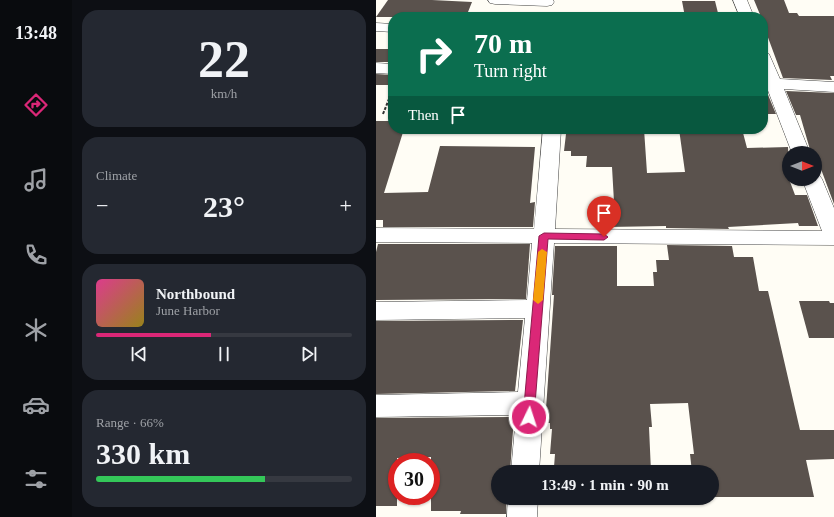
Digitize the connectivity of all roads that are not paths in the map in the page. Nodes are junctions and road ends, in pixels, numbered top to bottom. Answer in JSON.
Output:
{"nodes":[{"id":1,"x":495,"y":0,"type":"edge"},
{"id":2,"x":740,"y":0,"type":"edge"},
{"id":3,"x":549,"y":5,"type":"edge"},
{"id":4,"x":745,"y":12,"type":"edge"},
{"id":5,"x":376,"y":27,"type":"edge"},
{"id":6,"x":388,"y":28,"type":"edge"},
{"id":7,"x":376,"y":68,"type":"edge"},
{"id":8,"x":388,"y":69,"type":"edge"},
{"id":9,"x":768,"y":84,"type":"edge"},
{"id":10,"x":834,"y":86,"type":"edge"},
{"id":11,"x":552,"y":134,"type":"edge"},
{"id":12,"x":798,"y":146,"type":"edge"},
{"id":13,"x":815,"y":186,"type":"edge"},
{"id":14,"x":834,"y":234,"type":"edge"},
{"id":15,"x":376,"y":235,"type":"edge"},
{"id":16,"x":544,"y":236,"type":"junction"},
{"id":17,"x":834,"y":238,"type":"edge"},
{"id":18,"x":537,"y":309,"type":"junction"},
{"id":19,"x":376,"y":311,"type":"edge"},
{"id":20,"x":530,"y":403,"type":"junction"},
{"id":21,"x":376,"y":406,"type":"edge"},
{"id":22,"x":526,"y":465,"type":"edge"},
{"id":23,"x":523,"y":505,"type":"edge"},
{"id":24,"x":522,"y":517,"type":"edge"}],
"edges":[{"from":1,"to":3,"type":"street"},
{"from":2,"to":4,"type":"street"},
{"from":5,"to":6,"type":"street"},
{"from":7,"to":8,"type":"street"},
{"from":9,"to":10,"type":"street"},
{"from":9,"to":12,"type":"street"},
{"from":11,"to":16,"type":"street"},
{"from":13,"to":14,"type":"street"},
{"from":15,"to":16,"type":"street"},
{"from":16,"to":17,"type":"street"},
{"from":16,"to":18,"type":"street"},
{"from":18,"to":19,"type":"street"},
{"from":18,"to":20,"type":"street"},
{"from":20,"to":21,"type":"street"},
{"from":20,"to":22,"type":"street"},
{"from":23,"to":24,"type":"street"}]}
